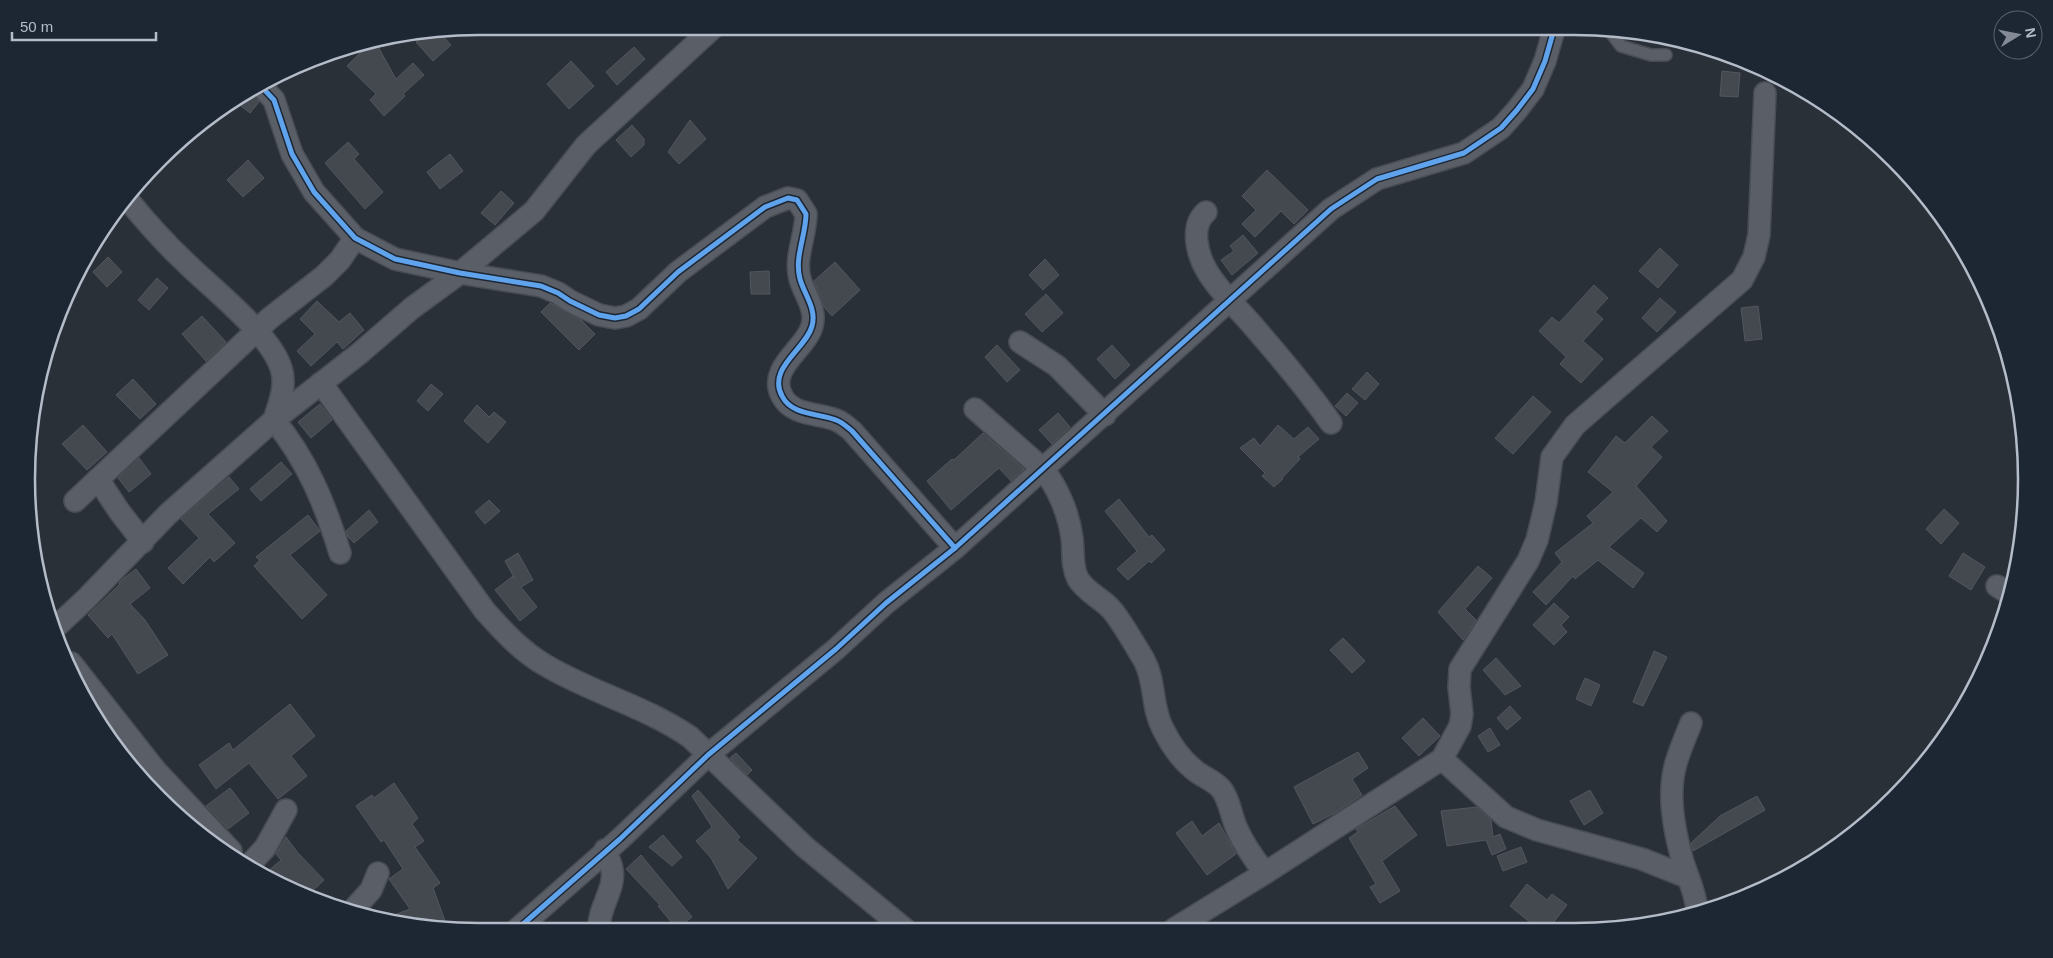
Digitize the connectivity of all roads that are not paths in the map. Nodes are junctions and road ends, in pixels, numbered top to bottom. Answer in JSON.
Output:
{"nodes":[{"id":1,"x":705,"y":35,"type":"edge"},
{"id":2,"x":1552,"y":35,"type":"edge"},
{"id":3,"x":1614,"y":37,"type":"edge"},
{"id":4,"x":1666,"y":55,"type":"dead end"},
{"id":5,"x":265,"y":90,"type":"edge"},
{"id":6,"x":1765,"y":94,"type":"dead end"},
{"id":7,"x":131,"y":204,"type":"edge"},
{"id":8,"x":1206,"y":212,"type":"dead end"},
{"id":9,"x":355,"y":238,"type":"junction"},
{"id":10,"x":460,"y":273,"type":"junction"},
{"id":11,"x":1231,"y":300,"type":"junction"},
{"id":12,"x":256,"y":331,"type":"junction"},
{"id":13,"x":1020,"y":342,"type":"dead end"},
{"id":14,"x":321,"y":383,"type":"junction"},
{"id":15,"x":975,"y":409,"type":"dead end"},
{"id":16,"x":1105,"y":415,"type":"junction"},
{"id":17,"x":274,"y":420,"type":"junction"},
{"id":18,"x":1331,"y":422,"type":"dead end"},
{"id":19,"x":1043,"y":469,"type":"junction"},
{"id":20,"x":98,"y":479,"type":"junction"},
{"id":21,"x":75,"y":502,"type":"dead end"},
{"id":22,"x":143,"y":542,"type":"junction"},
{"id":23,"x":955,"y":548,"type":"junction"},
{"id":24,"x":340,"y":553,"type":"dead end"},
{"id":25,"x":60,"y":624,"type":"edge"},
{"id":26,"x":82,"y":677,"type":"edge"},
{"id":27,"x":1692,"y":723,"type":"dead end"},
{"id":28,"x":708,"y":756,"type":"junction"},
{"id":29,"x":1442,"y":759,"type":"junction"},
{"id":30,"x":286,"y":810,"type":"dead end"},
{"id":31,"x":220,"y":839,"type":"edge"},
{"id":32,"x":605,"y":850,"type":"junction"},
{"id":33,"x":253,"y":861,"type":"edge"},
{"id":34,"x":378,"y":873,"type":"dead end"},
{"id":35,"x":1265,"y":873,"type":"junction"},
{"id":36,"x":1687,"y":877,"type":"junction"},
{"id":37,"x":357,"y":906,"type":"edge"},
{"id":38,"x":1697,"y":906,"type":"edge"},
{"id":39,"x":524,"y":923,"type":"edge"},
{"id":40,"x":598,"y":923,"type":"edge"},
{"id":41,"x":897,"y":923,"type":"edge"},
{"id":42,"x":1184,"y":923,"type":"edge"}],
"edges":[{"from":1,"to":10,"type":"street"},
{"from":2,"to":11,"type":"street"},
{"from":3,"to":4,"type":"lane"},
{"from":5,"to":9,"type":"street"},
{"from":6,"to":29,"type":"street"},
{"from":7,"to":12,"type":"street"},
{"from":8,"to":11,"type":"street"},
{"from":9,"to":10,"type":"street"},
{"from":9,"to":12,"type":"street"},
{"from":10,"to":14,"type":"street"},
{"from":10,"to":23,"type":"street"},
{"from":11,"to":16,"type":"street"},
{"from":11,"to":18,"type":"street"},
{"from":12,"to":17,"type":"street"},
{"from":12,"to":20,"type":"street"},
{"from":13,"to":16,"type":"street"},
{"from":14,"to":17,"type":"street"},
{"from":14,"to":28,"type":"street"},
{"from":15,"to":19,"type":"street"},
{"from":16,"to":19,"type":"street"},
{"from":17,"to":22,"type":"street"},
{"from":17,"to":24,"type":"street"},
{"from":19,"to":23,"type":"street"},
{"from":19,"to":35,"type":"street"},
{"from":20,"to":21,"type":"street"},
{"from":20,"to":22,"type":"street"},
{"from":22,"to":25,"type":"street"},
{"from":23,"to":28,"type":"street"},
{"from":26,"to":31,"type":"street"},
{"from":27,"to":36,"type":"street"},
{"from":28,"to":32,"type":"street"},
{"from":28,"to":41,"type":"street"},
{"from":29,"to":35,"type":"street"},
{"from":29,"to":36,"type":"street"},
{"from":30,"to":33,"type":"street"},
{"from":32,"to":39,"type":"street"},
{"from":32,"to":40,"type":"street"},
{"from":34,"to":37,"type":"street"},
{"from":35,"to":42,"type":"street"},
{"from":36,"to":38,"type":"street"}]}
